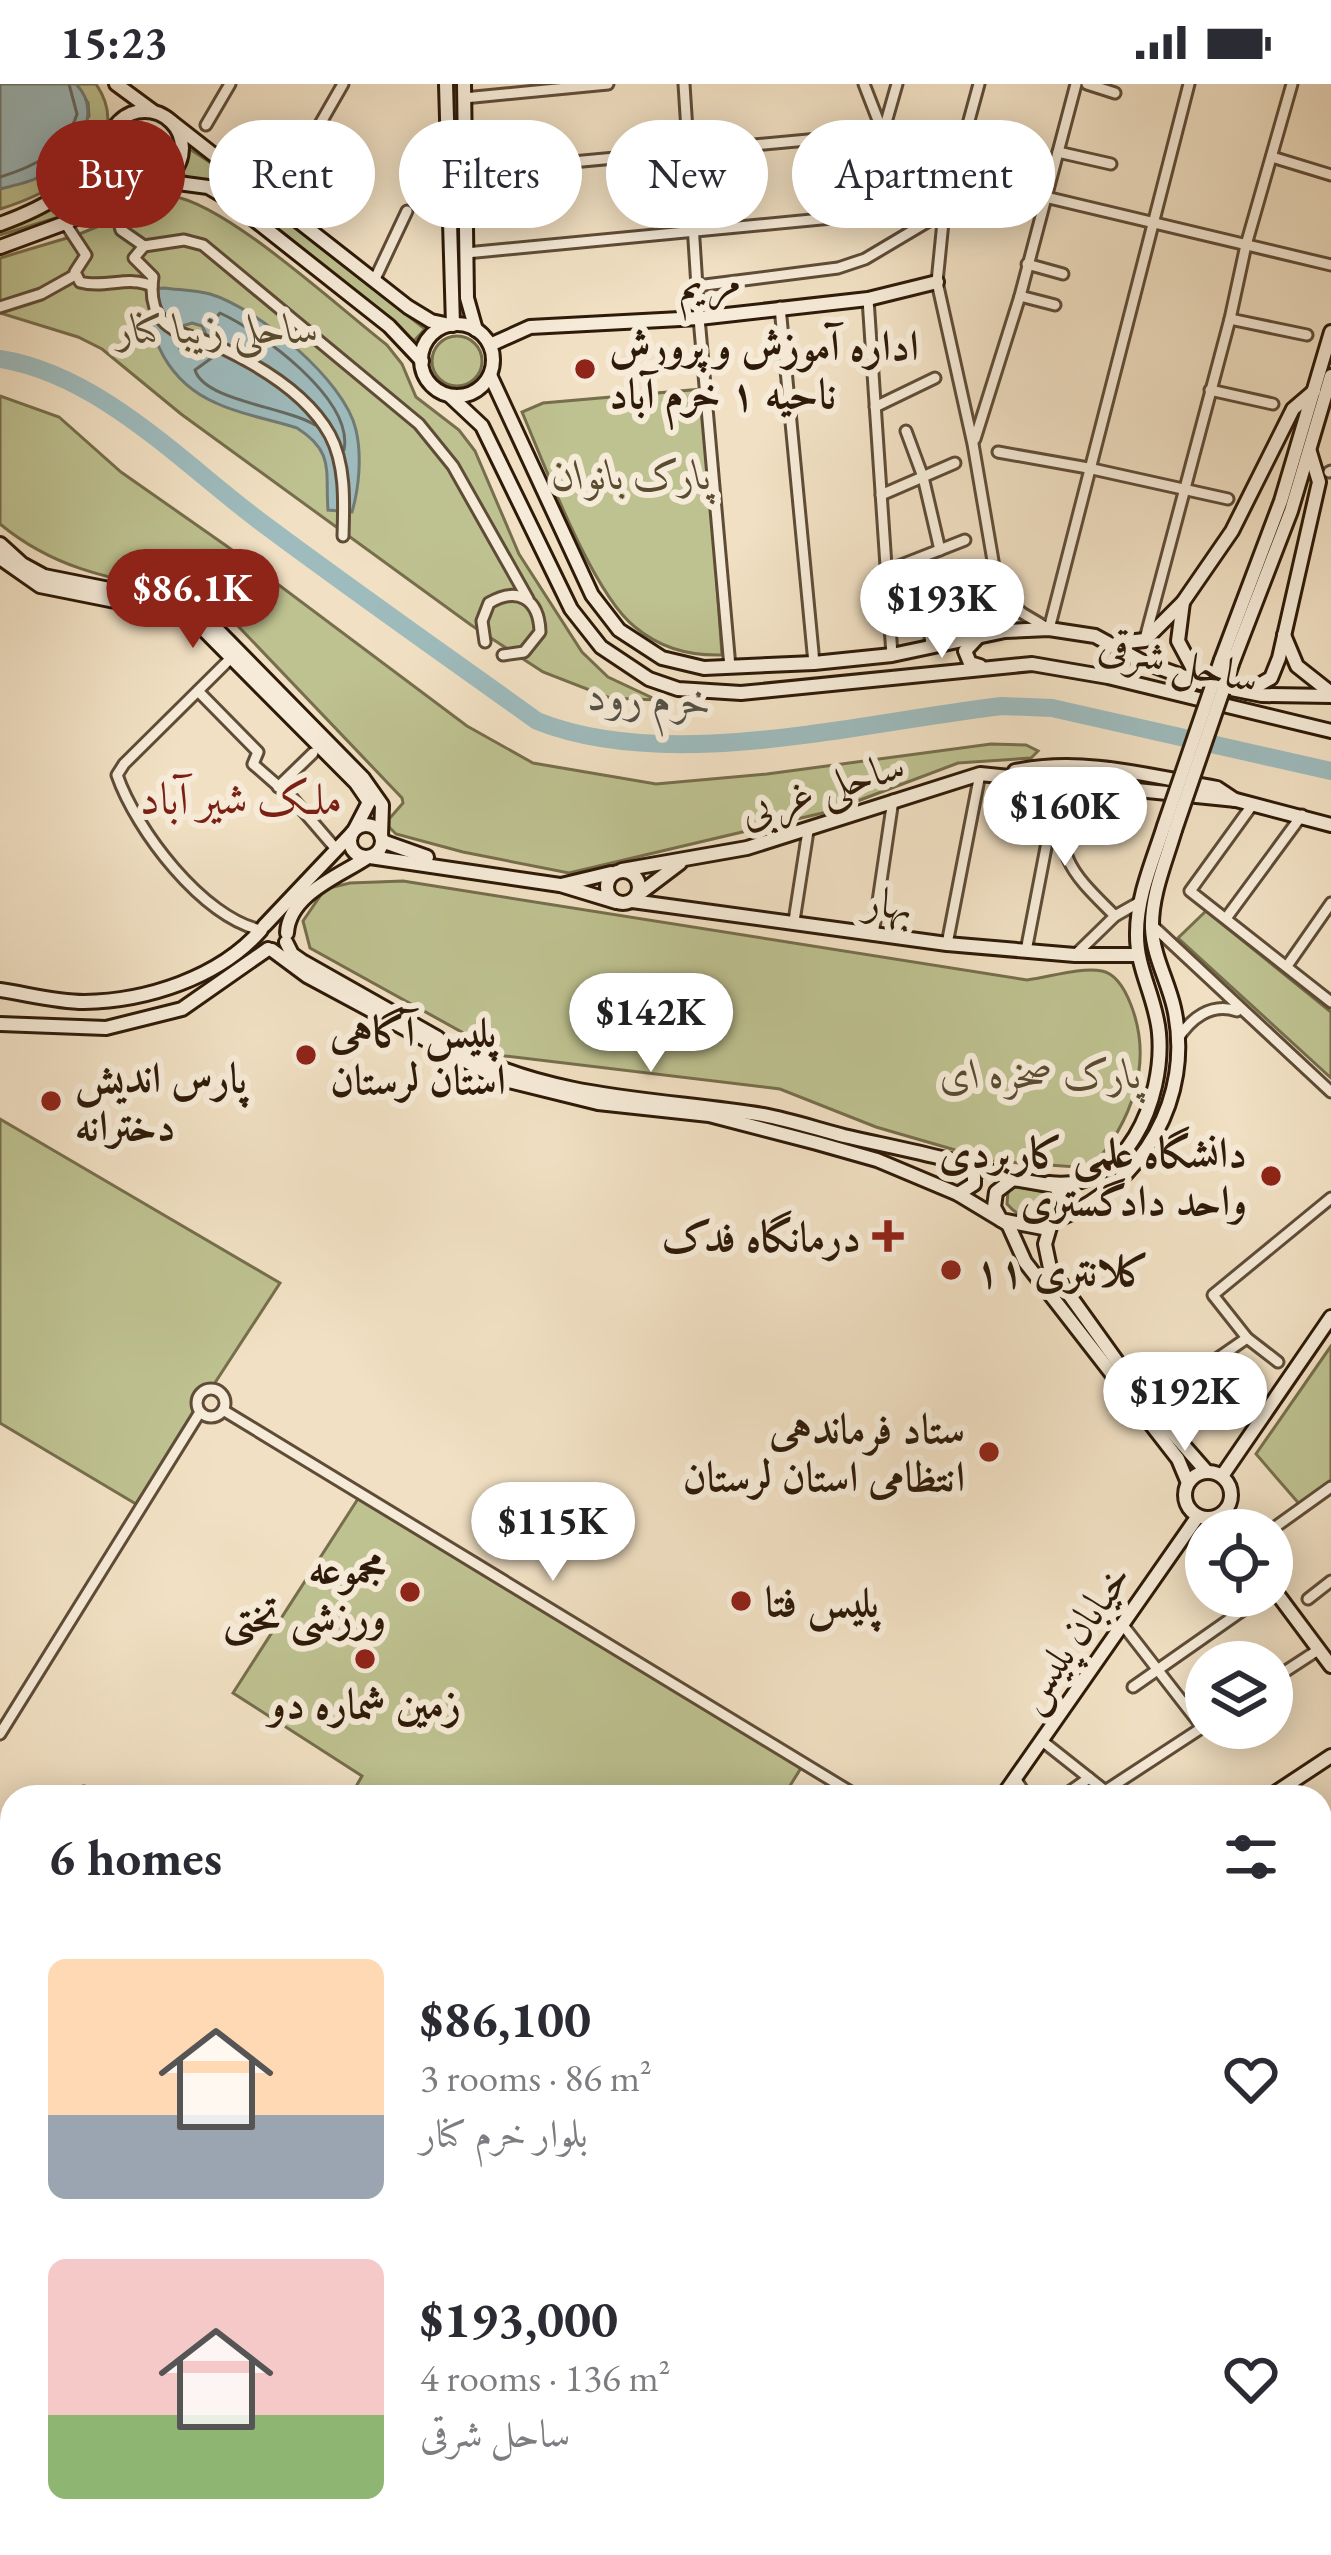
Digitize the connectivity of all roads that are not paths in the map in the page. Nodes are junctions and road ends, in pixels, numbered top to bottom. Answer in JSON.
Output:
{"nodes":[{"id":1,"x":116,"y":84,"type":"edge"},
{"id":2,"x":230,"y":84,"type":"edge"},
{"id":3,"x":343,"y":84,"type":"edge"},
{"id":4,"x":446,"y":84,"type":"edge"},
{"id":5,"x":608,"y":84,"type":"edge"},
{"id":6,"x":684,"y":84,"type":"edge"},
{"id":7,"x":864,"y":84,"type":"edge"},
{"id":8,"x":897,"y":84,"type":"edge"},
{"id":9,"x":979,"y":84,"type":"edge"},
{"id":10,"x":1076,"y":84,"type":"edge"},
{"id":11,"x":1087,"y":84,"type":"edge"},
{"id":12,"x":1189,"y":84,"type":"edge"},
{"id":13,"x":1292,"y":84,"type":"edge"},
{"id":14,"x":464,"y":91,"type":"edge"},
{"id":15,"x":1115,"y":93,"type":"dead end"},
{"id":16,"x":162,"y":116,"type":"junction"},
{"id":17,"x":122,"y":120,"type":"edge"},
{"id":18,"x":165,"y":120,"type":"edge"},
{"id":19,"x":322,"y":120,"type":"edge"},
{"id":20,"x":686,"y":120,"type":"edge"},
{"id":21,"x":878,"y":120,"type":"edge"},
{"id":22,"x":887,"y":120,"type":"edge"},
{"id":23,"x":969,"y":120,"type":"edge"},
{"id":24,"x":206,"y":125,"type":"dead end"},
{"id":25,"x":1058,"y":152,"type":"junction"},
{"id":26,"x":1272,"y":158,"type":"junction"},
{"id":27,"x":1111,"y":164,"type":"dead end"},
{"id":28,"x":1055,"y":165,"type":"edge"},
{"id":29,"x":1331,"y":175,"type":"edge"},
{"id":30,"x":185,"y":185,"type":"edge"},
{"id":31,"x":1055,"y":200,"type":"edge"},
{"id":32,"x":36,"y":210,"type":"edge"},
{"id":33,"x":792,"y":222,"type":"edge"},
{"id":34,"x":1151,"y":223,"type":"junction"},
{"id":35,"x":0,"y":224,"type":"edge"},
{"id":36,"x":51,"y":228,"type":"edge"},
{"id":37,"x":68,"y":228,"type":"edge"},
{"id":38,"x":121,"y":228,"type":"edge"},
{"id":39,"x":399,"y":228,"type":"edge"},
{"id":40,"x":466,"y":228,"type":"edge"},
{"id":41,"x":693,"y":228,"type":"edge"},
{"id":42,"x":918,"y":228,"type":"edge"},
{"id":43,"x":942,"y":228,"type":"edge"},
{"id":44,"x":1038,"y":228,"type":"edge"},
{"id":45,"x":693,"y":231,"type":"junction"},
{"id":46,"x":1246,"y":245,"type":"junction"},
{"id":47,"x":144,"y":246,"type":"junction"},
{"id":48,"x":0,"y":247,"type":"edge"},
{"id":49,"x":466,"y":253,"type":"junction"},
{"id":50,"x":1027,"y":264,"type":"junction"},
{"id":51,"x":1331,"y":266,"type":"edge"},
{"id":52,"x":1063,"y":274,"type":"dead end"},
{"id":53,"x":75,"y":275,"type":"junction"},
{"id":54,"x":374,"y":281,"type":"junction"},
{"id":55,"x":937,"y":281,"type":"junction"},
{"id":56,"x":697,"y":286,"type":"junction"},
{"id":57,"x":152,"y":287,"type":"junction"},
{"id":58,"x":1020,"y":296,"type":"junction"},
{"id":59,"x":868,"y":299,"type":"junction"},
{"id":60,"x":1055,"y":305,"type":"dead end"},
{"id":61,"x":0,"y":307,"type":"edge"},
{"id":62,"x":780,"y":307,"type":"junction"},
{"id":63,"x":699,"y":318,"type":"junction"},
{"id":64,"x":1230,"y":319,"type":"junction"},
{"id":65,"x":451,"y":325,"type":"junction"},
{"id":66,"x":476,"y":330,"type":"junction"},
{"id":67,"x":1331,"y":332,"type":"edge"},
{"id":68,"x":1307,"y":335,"type":"dead end"},
{"id":69,"x":490,"y":345,"type":"junction"},
{"id":70,"x":422,"y":361,"type":"junction"},
{"id":71,"x":490,"y":375,"type":"junction"},
{"id":72,"x":1331,"y":376,"type":"edge"},
{"id":73,"x":935,"y":378,"type":"dead end"},
{"id":74,"x":1210,"y":390,"type":"junction"},
{"id":75,"x":1316,"y":391,"type":"junction"},
{"id":76,"x":450,"y":395,"type":"junction"},
{"id":77,"x":1273,"y":404,"type":"dead end"},
{"id":78,"x":875,"y":406,"type":"junction"},
{"id":79,"x":906,"y":430,"type":"dead end"},
{"id":80,"x":973,"y":444,"type":"junction"},
{"id":81,"x":1310,"y":449,"type":"junction"},
{"id":82,"x":998,"y":452,"type":"dead end"},
{"id":83,"x":955,"y":464,"type":"dead end"},
{"id":84,"x":1088,"y":467,"type":"junction"},
{"id":85,"x":923,"y":477,"type":"junction"},
{"id":86,"x":1186,"y":488,"type":"junction"},
{"id":87,"x":1298,"y":489,"type":"junction"},
{"id":88,"x":881,"y":495,"type":"junction"},
{"id":89,"x":1316,"y":497,"type":"junction"},
{"id":90,"x":1228,"y":499,"type":"dead end"},
{"id":91,"x":343,"y":536,"type":"dead end"},
{"id":92,"x":965,"y":540,"type":"dead end"},
{"id":93,"x":0,"y":544,"type":"edge"},
{"id":94,"x":940,"y":550,"type":"junction"},
{"id":95,"x":0,"y":558,"type":"edge"},
{"id":96,"x":886,"y":571,"type":"junction"},
{"id":97,"x":998,"y":592,"type":"junction"},
{"id":98,"x":925,"y":594,"type":"dead end"},
{"id":99,"x":528,"y":598,"type":"junction"},
{"id":100,"x":1183,"y":602,"type":"junction"},
{"id":101,"x":1049,"y":628,"type":"junction"},
{"id":102,"x":1006,"y":631,"type":"junction"},
{"id":103,"x":980,"y":635,"type":"junction"},
{"id":104,"x":1284,"y":635,"type":"junction"},
{"id":105,"x":1145,"y":640,"type":"junction"},
{"id":106,"x":485,"y":642,"type":"dead end"},
{"id":107,"x":1113,"y":643,"type":"junction"},
{"id":108,"x":934,"y":645,"type":"junction"},
{"id":109,"x":503,"y":655,"type":"dead end"},
{"id":110,"x":892,"y":655,"type":"junction"},
{"id":111,"x":232,"y":657,"type":"junction"},
{"id":112,"x":1227,"y":662,"type":"junction"},
{"id":113,"x":814,"y":663,"type":"junction"},
{"id":114,"x":730,"y":667,"type":"junction"},
{"id":115,"x":989,"y":667,"type":"junction"},
{"id":116,"x":939,"y":672,"type":"junction"},
{"id":117,"x":1201,"y":683,"type":"junction"},
{"id":118,"x":198,"y":691,"type":"junction"},
{"id":119,"x":1246,"y":693,"type":"junction"},
{"id":120,"x":1331,"y":694,"type":"edge"},
{"id":121,"x":1331,"y":731,"type":"edge"},
{"id":122,"x":313,"y":754,"type":"dead end"},
{"id":123,"x":980,"y":774,"type":"junction"},
{"id":124,"x":998,"y":775,"type":"junction"},
{"id":125,"x":1059,"y":780,"type":"junction"},
{"id":126,"x":278,"y":787,"type":"junction"},
{"id":127,"x":1119,"y":789,"type":"junction"},
{"id":128,"x":893,"y":800,"type":"junction"},
{"id":129,"x":1236,"y":800,"type":"junction"},
{"id":130,"x":1253,"y":804,"type":"junction"},
{"id":131,"x":1302,"y":815,"type":"junction"},
{"id":132,"x":1331,"y":825,"type":"edge"},
{"id":133,"x":1170,"y":828,"type":"junction"},
{"id":134,"x":354,"y":831,"type":"junction"},
{"id":135,"x":808,"y":831,"type":"junction"},
{"id":136,"x":382,"y":839,"type":"junction"},
{"id":137,"x":336,"y":849,"type":"junction"},
{"id":138,"x":369,"y":857,"type":"junction"},
{"id":139,"x":686,"y":860,"type":"junction"},
{"id":140,"x":451,"y":866,"type":"junction"},
{"id":141,"x":671,"y":870,"type":"junction"},
{"id":142,"x":618,"y":871,"type":"junction"},
{"id":143,"x":560,"y":885,"type":"junction"},
{"id":144,"x":635,"y":897,"type":"junction"},
{"id":145,"x":616,"y":902,"type":"junction"},
{"id":146,"x":1138,"y":903,"type":"junction"},
{"id":147,"x":1331,"y":903,"type":"edge"},
{"id":148,"x":674,"y":904,"type":"junction"},
{"id":149,"x":1114,"y":916,"type":"junction"},
{"id":150,"x":1227,"y":917,"type":"junction"},
{"id":151,"x":794,"y":921,"type":"junction"},
{"id":152,"x":1152,"y":925,"type":"junction"},
{"id":153,"x":263,"y":928,"type":"junction"},
{"id":154,"x":873,"y":935,"type":"junction"},
{"id":155,"x":286,"y":937,"type":"junction"},
{"id":156,"x":947,"y":944,"type":"junction"},
{"id":157,"x":270,"y":949,"type":"junction"},
{"id":158,"x":1026,"y":951,"type":"junction"},
{"id":159,"x":1075,"y":955,"type":"junction"},
{"id":160,"x":1138,"y":955,"type":"junction"},
{"id":161,"x":1287,"y":967,"type":"junction"},
{"id":162,"x":0,"y":990,"type":"edge"},
{"id":163,"x":1331,"y":1002,"type":"edge"},
{"id":164,"x":1244,"y":1014,"type":"junction"},
{"id":165,"x":0,"y":1024,"type":"edge"},
{"id":166,"x":1177,"y":1040,"type":"junction"},
{"id":167,"x":1331,"y":1092,"type":"edge"},
{"id":168,"x":963,"y":1161,"type":"junction"},
{"id":169,"x":1013,"y":1179,"type":"junction"},
{"id":170,"x":1048,"y":1183,"type":"junction"},
{"id":171,"x":958,"y":1194,"type":"junction"},
{"id":172,"x":1331,"y":1198,"type":"edge"},
{"id":173,"x":1056,"y":1222,"type":"junction"},
{"id":174,"x":1007,"y":1224,"type":"junction"},
{"id":175,"x":1331,"y":1317,"type":"edge"},
{"id":176,"x":1246,"y":1338,"type":"junction"},
{"id":177,"x":1278,"y":1362,"type":"dead end"},
{"id":178,"x":1150,"y":1406,"type":"junction"},
{"id":179,"x":223,"y":1410,"type":"junction"},
{"id":180,"x":200,"y":1412,"type":"junction"},
{"id":181,"x":1214,"y":1474,"type":"junction"},
{"id":182,"x":1188,"y":1483,"type":"junction"},
{"id":183,"x":1331,"y":1487,"type":"edge"},
{"id":184,"x":1191,"y":1509,"type":"edge"},
{"id":185,"x":1224,"y":1509,"type":"edge"},
{"id":186,"x":1293,"y":1514,"type":"edge"},
{"id":187,"x":1185,"y":1535,"type":"edge"},
{"id":188,"x":1331,"y":1582,"type":"edge"},
{"id":189,"x":1308,"y":1599,"type":"dead end"},
{"id":190,"x":1293,"y":1616,"type":"edge"},
{"id":191,"x":1233,"y":1617,"type":"edge"},
{"id":192,"x":1126,"y":1629,"type":"dead end"},
{"id":193,"x":1318,"y":1649,"type":"junction"},
{"id":194,"x":1293,"y":1666,"type":"edge"},
{"id":195,"x":1331,"y":1666,"type":"edge"},
{"id":196,"x":1157,"y":1669,"type":"junction"},
{"id":197,"x":1133,"y":1687,"type":"dead end"},
{"id":198,"x":1185,"y":1703,"type":"edge"},
{"id":199,"x":2,"y":1727,"type":"edge"},
{"id":200,"x":1041,"y":1740,"type":"junction"},
{"id":201,"x":1185,"y":1740,"type":"edge"},
{"id":202,"x":1331,"y":1756,"type":"edge"},
{"id":203,"x":1015,"y":1778,"type":"junction"},
{"id":204,"x":1089,"y":1778,"type":"junction"},
{"id":205,"x":839,"y":1785,"type":"edge"},
{"id":206,"x":1010,"y":1785,"type":"edge"},
{"id":207,"x":1020,"y":1785,"type":"edge"},
{"id":208,"x":1079,"y":1785,"type":"edge"},
{"id":209,"x":1098,"y":1785,"type":"edge"},
{"id":210,"x":1122,"y":1785,"type":"edge"},
{"id":211,"x":1287,"y":1785,"type":"edge"}],
"edges":[{"from":1,"to":16,"type":"main road"},
{"from":2,"to":24,"type":"street"},
{"from":3,"to":19,"type":"street"},
{"from":4,"to":65,"type":"main road"},
{"from":5,"to":14,"type":"street"},
{"from":6,"to":20,"type":"street"},
{"from":7,"to":21,"type":"street"},
{"from":8,"to":22,"type":"street"},
{"from":9,"to":23,"type":"street"},
{"from":10,"to":25,"type":"street"},
{"from":11,"to":15,"type":"street"},
{"from":12,"to":34,"type":"street"},
{"from":13,"to":26,"type":"street"},
{"from":16,"to":17,"type":"main road"},
{"from":16,"to":18,"type":"main road"},
{"from":16,"to":54,"type":"main road"},
{"from":25,"to":27,"type":"street"},
{"from":25,"to":28,"type":"street"},
{"from":26,"to":29,"type":"street"},
{"from":26,"to":46,"type":"street"},
{"from":30,"to":70,"type":"main road"},
{"from":31,"to":34,"type":"street"},
{"from":32,"to":35,"type":"main road"},
{"from":33,"to":45,"type":"street"},
{"from":34,"to":46,"type":"street"},
{"from":34,"to":84,"type":"street"},
{"from":36,"to":48,"type":"main road"},
{"from":37,"to":53,"type":"street"},
{"from":38,"to":47,"type":"street"},
{"from":39,"to":54,"type":"street"},
{"from":40,"to":49,"type":"main road"},
{"from":41,"to":45,"type":"street"},
{"from":42,"to":56,"type":"street"},
{"from":43,"to":55,"type":"street"},
{"from":44,"to":50,"type":"street"},
{"from":45,"to":49,"type":"street"},
{"from":45,"to":56,"type":"street"},
{"from":46,"to":51,"type":"street"},
{"from":46,"to":64,"type":"street"},
{"from":47,"to":57,"type":"street"},
{"from":47,"to":99,"type":"street"},
{"from":49,"to":66,"type":"main road"},
{"from":50,"to":52,"type":"street"},
{"from":50,"to":58,"type":"street"},
{"from":53,"to":57,"type":"street"},
{"from":53,"to":61,"type":"street"},
{"from":54,"to":65,"type":"main road"},
{"from":55,"to":59,"type":"main road","name":"مریم"},
{"from":55,"to":80,"type":"street"},
{"from":56,"to":63,"type":"street"},
{"from":57,"to":91,"type":"street"},
{"from":58,"to":60,"type":"street"},
{"from":58,"to":80,"type":"street"},
{"from":59,"to":62,"type":"main road","name":"مریم"},
{"from":59,"to":78,"type":"street"},
{"from":62,"to":63,"type":"main road","name":"مریم"},
{"from":62,"to":113,"type":"street"},
{"from":63,"to":69,"type":"main road","name":"مریم"},
{"from":63,"to":114,"type":"street"},
{"from":64,"to":68,"type":"street"},
{"from":64,"to":74,"type":"street"},
{"from":65,"to":66,"type":"main road"},
{"from":65,"to":70,"type":"main road"},
{"from":66,"to":69,"type":"main road"},
{"from":67,"to":75,"type":"main road"},
{"from":69,"to":71,"type":"main road"},
{"from":70,"to":76,"type":"main road"},
{"from":71,"to":76,"type":"main road"},
{"from":71,"to":114,"type":"main road"},
{"from":72,"to":81,"type":"main road"},
{"from":73,"to":78,"type":"street"},
{"from":74,"to":77,"type":"street"},
{"from":74,"to":86,"type":"street"},
{"from":75,"to":100,"type":"main road"},
{"from":75,"to":112,"type":"main road"},
{"from":76,"to":116,"type":"main road","name":"ساحل شرقی"},
{"from":78,"to":88,"type":"street"},
{"from":79,"to":85,"type":"street"},
{"from":80,"to":97,"type":"street"},
{"from":81,"to":87,"type":"main road"},
{"from":81,"to":89,"type":"main road"},
{"from":82,"to":84,"type":"street"},
{"from":83,"to":85,"type":"street"},
{"from":84,"to":86,"type":"street"},
{"from":84,"to":101,"type":"street"},
{"from":85,"to":88,"type":"street"},
{"from":85,"to":94,"type":"street"},
{"from":86,"to":90,"type":"street"},
{"from":86,"to":105,"type":"street"},
{"from":87,"to":89,"type":"main road"},
{"from":87,"to":112,"type":"main road"},
{"from":88,"to":96,"type":"street"},
{"from":89,"to":104,"type":"main road"},
{"from":92,"to":94,"type":"street"},
{"from":93,"to":136,"type":"main road"},
{"from":94,"to":96,"type":"street"},
{"from":95,"to":111,"type":"main road"},
{"from":96,"to":110,"type":"street"},
{"from":97,"to":101,"type":"street"},
{"from":97,"to":102,"type":"street"},
{"from":98,"to":108,"type":"street"},
{"from":99,"to":106,"type":"street"},
{"from":99,"to":109,"type":"street"},
{"from":100,"to":105,"type":"main road"},
{"from":100,"to":117,"type":"main road"},
{"from":101,"to":102,"type":"main road"},
{"from":101,"to":107,"type":"main road"},
{"from":102,"to":103,"type":"main road"},
{"from":103,"to":108,"type":"main road"},
{"from":103,"to":115,"type":"main road"},
{"from":104,"to":119,"type":"main road"},
{"from":104,"to":120,"type":"main road"},
{"from":105,"to":107,"type":"main road"},
{"from":107,"to":117,"type":"main road"},
{"from":108,"to":110,"type":"main road"},
{"from":108,"to":116,"type":"main road"},
{"from":110,"to":113,"type":"main road"},
{"from":111,"to":118,"type":"street"},
{"from":111,"to":134,"type":"main road"},
{"from":112,"to":133,"type":"main road","bridge":true},
{"from":113,"to":114,"type":"main road"},
{"from":115,"to":116,"type":"main road","name":"ساحل شرقی"},
{"from":115,"to":121,"type":"main road","name":"ساحل شرقی"},
{"from":117,"to":119,"type":"main road"},
{"from":118,"to":126,"type":"street"},
{"from":118,"to":153,"type":"street"},
{"from":119,"to":120,"type":"main road"},
{"from":122,"to":126,"type":"street"},
{"from":123,"to":124,"type":"main road","name":"ساحلی غربی"},
{"from":123,"to":128,"type":"main road","name":"ساحلی غربی"},
{"from":123,"to":156,"type":"street"},
{"from":124,"to":125,"type":"main road","name":"ساحلی غربی"},
{"from":124,"to":129,"type":"main road"},
{"from":125,"to":127,"type":"main road","name":"ساحلی غربی"},
{"from":125,"to":158,"type":"street"},
{"from":126,"to":137,"type":"street"},
{"from":127,"to":129,"type":"main road","name":"ساحلی غربی"},
{"from":127,"to":149,"type":"street"},
{"from":128,"to":135,"type":"main road","name":"ساحلی غربی"},
{"from":128,"to":154,"type":"street"},
{"from":129,"to":130,"type":"main road","name":"ساحلی غربی"},
{"from":130,"to":131,"type":"main road","name":"ساحلی غربی"},
{"from":130,"to":150,"type":"street"},
{"from":131,"to":132,"type":"main road","name":"ساحلی غربی"},
{"from":131,"to":150,"type":"street"},
{"from":133,"to":146,"type":"main road"},
{"from":133,"to":152,"type":"main road"},
{"from":134,"to":136,"type":"main road"},
{"from":134,"to":137,"type":"main road"},
{"from":134,"to":138,"type":"main road"},
{"from":135,"to":139,"type":"main road","name":"ساحلی غربی"},
{"from":135,"to":151,"type":"street"},
{"from":136,"to":138,"type":"main road"},
{"from":136,"to":140,"type":"main road"},
{"from":137,"to":153,"type":"main road"},
{"from":138,"to":140,"type":"main road"},
{"from":138,"to":155,"type":"main road"},
{"from":139,"to":141,"type":"main road"},
{"from":139,"to":142,"type":"main road","name":"ساحلی غربی"},
{"from":140,"to":143,"type":"main road"},
{"from":141,"to":144,"type":"main road"},
{"from":141,"to":148,"type":"main road"},
{"from":142,"to":143,"type":"main road","name":"ساحلی غربی"},
{"from":142,"to":144,"type":"main road"},
{"from":142,"to":145,"type":"main road"},
{"from":143,"to":145,"type":"main road"},
{"from":144,"to":145,"type":"main road"},
{"from":144,"to":148,"type":"main road","name":"بهار"},
{"from":146,"to":149,"type":"street"},
{"from":146,"to":160,"type":"main road"},
{"from":147,"to":161,"type":"street"},
{"from":148,"to":151,"type":"main road","name":"بهار"},
{"from":149,"to":159,"type":"street"},
{"from":150,"to":161,"type":"street"},
{"from":151,"to":154,"type":"main road","name":"بهار"},
{"from":152,"to":164,"type":"street"},
{"from":152,"to":166,"type":"main road"},
{"from":153,"to":155,"type":"main road"},
{"from":153,"to":157,"type":"main road"},
{"from":153,"to":162,"type":"main road"},
{"from":154,"to":156,"type":"main road","name":"بهار"},
{"from":155,"to":157,"type":"main road"},
{"from":155,"to":168,"type":"main road"},
{"from":156,"to":158,"type":"main road","name":"بهار"},
{"from":157,"to":165,"type":"main road"},
{"from":157,"to":171,"type":"main road"},
{"from":158,"to":159,"type":"main road","name":"بهار"},
{"from":159,"to":160,"type":"main road","name":"بهار"},
{"from":160,"to":170,"type":"main road"},
{"from":161,"to":163,"type":"street"},
{"from":164,"to":166,"type":"street"},
{"from":164,"to":167,"type":"street"},
{"from":166,"to":173,"type":"main road"},
{"from":168,"to":169,"type":"main road"},
{"from":168,"to":171,"type":"main road"},
{"from":169,"to":170,"type":"main road"},
{"from":169,"to":174,"type":"main road"},
{"from":170,"to":173,"type":"main road"},
{"from":171,"to":174,"type":"main road"},
{"from":172,"to":176,"type":"street"},
{"from":173,"to":174,"type":"main road"},
{"from":173,"to":178,"type":"main road"},
{"from":174,"to":182,"type":"main road"},
{"from":175,"to":181,"type":"main road"},
{"from":176,"to":177,"type":"street"},
{"from":176,"to":178,"type":"street"},
{"from":178,"to":181,"type":"main road"},
{"from":179,"to":180,"type":"street"},
{"from":179,"to":180,"type":"street"},
{"from":179,"to":205,"type":"street"},
{"from":180,"to":199,"type":"street"},
{"from":181,"to":182,"type":"main road"},
{"from":181,"to":185,"type":"main road"},
{"from":182,"to":184,"type":"main road"},
{"from":183,"to":186,"type":"street"},
{"from":187,"to":200,"type":"main road","name":"خیابان پلیس"},
{"from":188,"to":189,"type":"street"},
{"from":190,"to":193,"type":"main road"},
{"from":191,"to":196,"type":"street"},
{"from":192,"to":196,"type":"street"},
{"from":193,"to":194,"type":"street"},
{"from":193,"to":195,"type":"main road"},
{"from":196,"to":197,"type":"street"},
{"from":196,"to":198,"type":"street"},
{"from":200,"to":203,"type":"main road","name":"خیابان پلیس"},
{"from":200,"to":204,"type":"street"},
{"from":201,"to":210,"type":"street"},
{"from":202,"to":211,"type":"main road"},
{"from":203,"to":206,"type":"main road","name":"خیابان پلیس"},
{"from":203,"to":207,"type":"street"},
{"from":204,"to":208,"type":"street"},
{"from":204,"to":209,"type":"street"}]}
